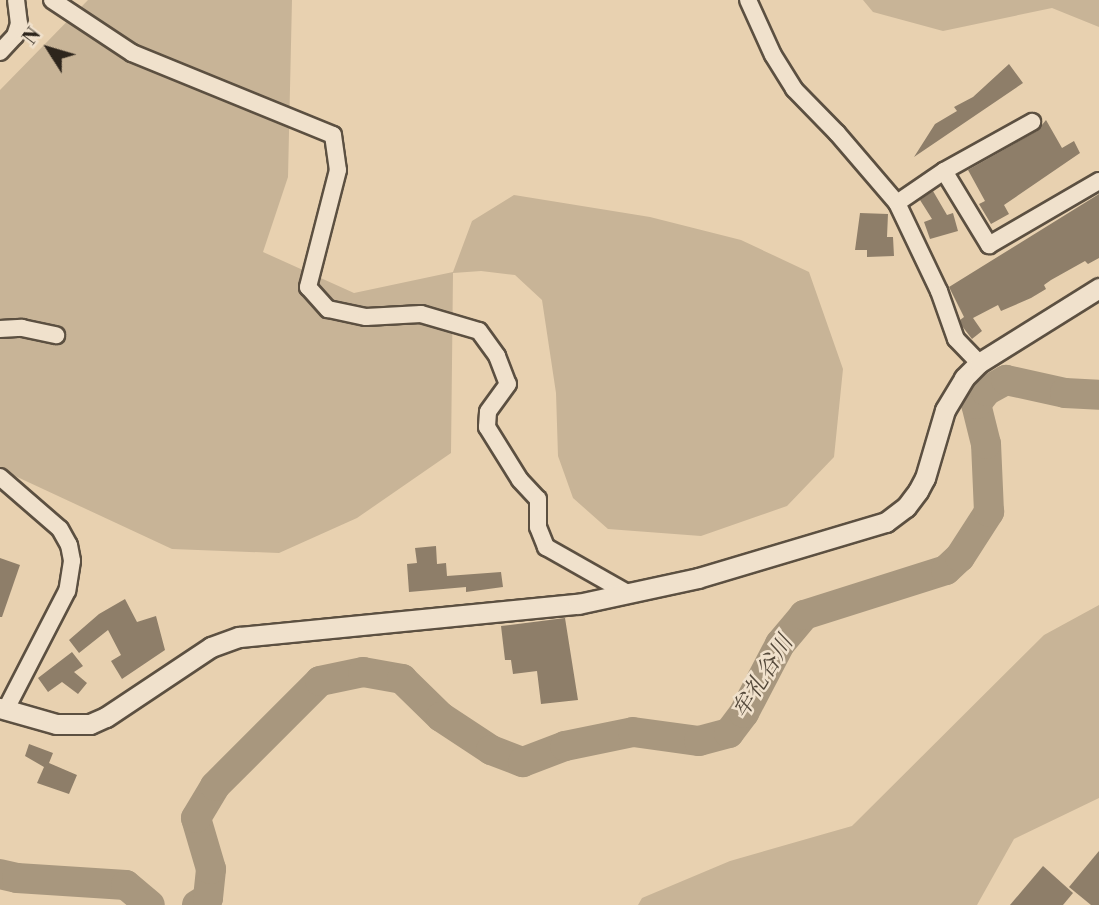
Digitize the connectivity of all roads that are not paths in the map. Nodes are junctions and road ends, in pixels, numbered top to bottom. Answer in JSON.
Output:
{"nodes":[{"id":1,"x":16,"y":0,"type":"edge"},
{"id":2,"x":52,"y":0,"type":"edge"},
{"id":3,"x":748,"y":0,"type":"edge"},
{"id":4,"x":0,"y":52,"type":"edge"},
{"id":5,"x":1032,"y":122,"type":"dead end"},
{"id":6,"x":944,"y":171,"type":"junction"},
{"id":7,"x":1099,"y":181,"type":"edge"},
{"id":8,"x":897,"y":203,"type":"junction"},
{"id":9,"x":1099,"y":288,"type":"edge"},
{"id":10,"x":0,"y":329,"type":"edge"},
{"id":11,"x":56,"y":335,"type":"dead end"},
{"id":12,"x":979,"y":363,"type":"junction"},
{"id":13,"x":0,"y":477,"type":"edge"},
{"id":14,"x":629,"y":594,"type":"junction"},
{"id":15,"x":3,"y":709,"type":"edge"}],
"edges":[{"from":1,"to":4,"type":"street"},
{"from":2,"to":14,"type":"street"},
{"from":3,"to":8,"type":"street"},
{"from":5,"to":6,"type":"street"},
{"from":6,"to":7,"type":"street"},
{"from":6,"to":8,"type":"street"},
{"from":8,"to":12,"type":"street"},
{"from":9,"to":12,"type":"street"},
{"from":10,"to":11,"type":"street"},
{"from":12,"to":14,"type":"street"},
{"from":13,"to":15,"type":"street"},
{"from":14,"to":15,"type":"street"}]}
